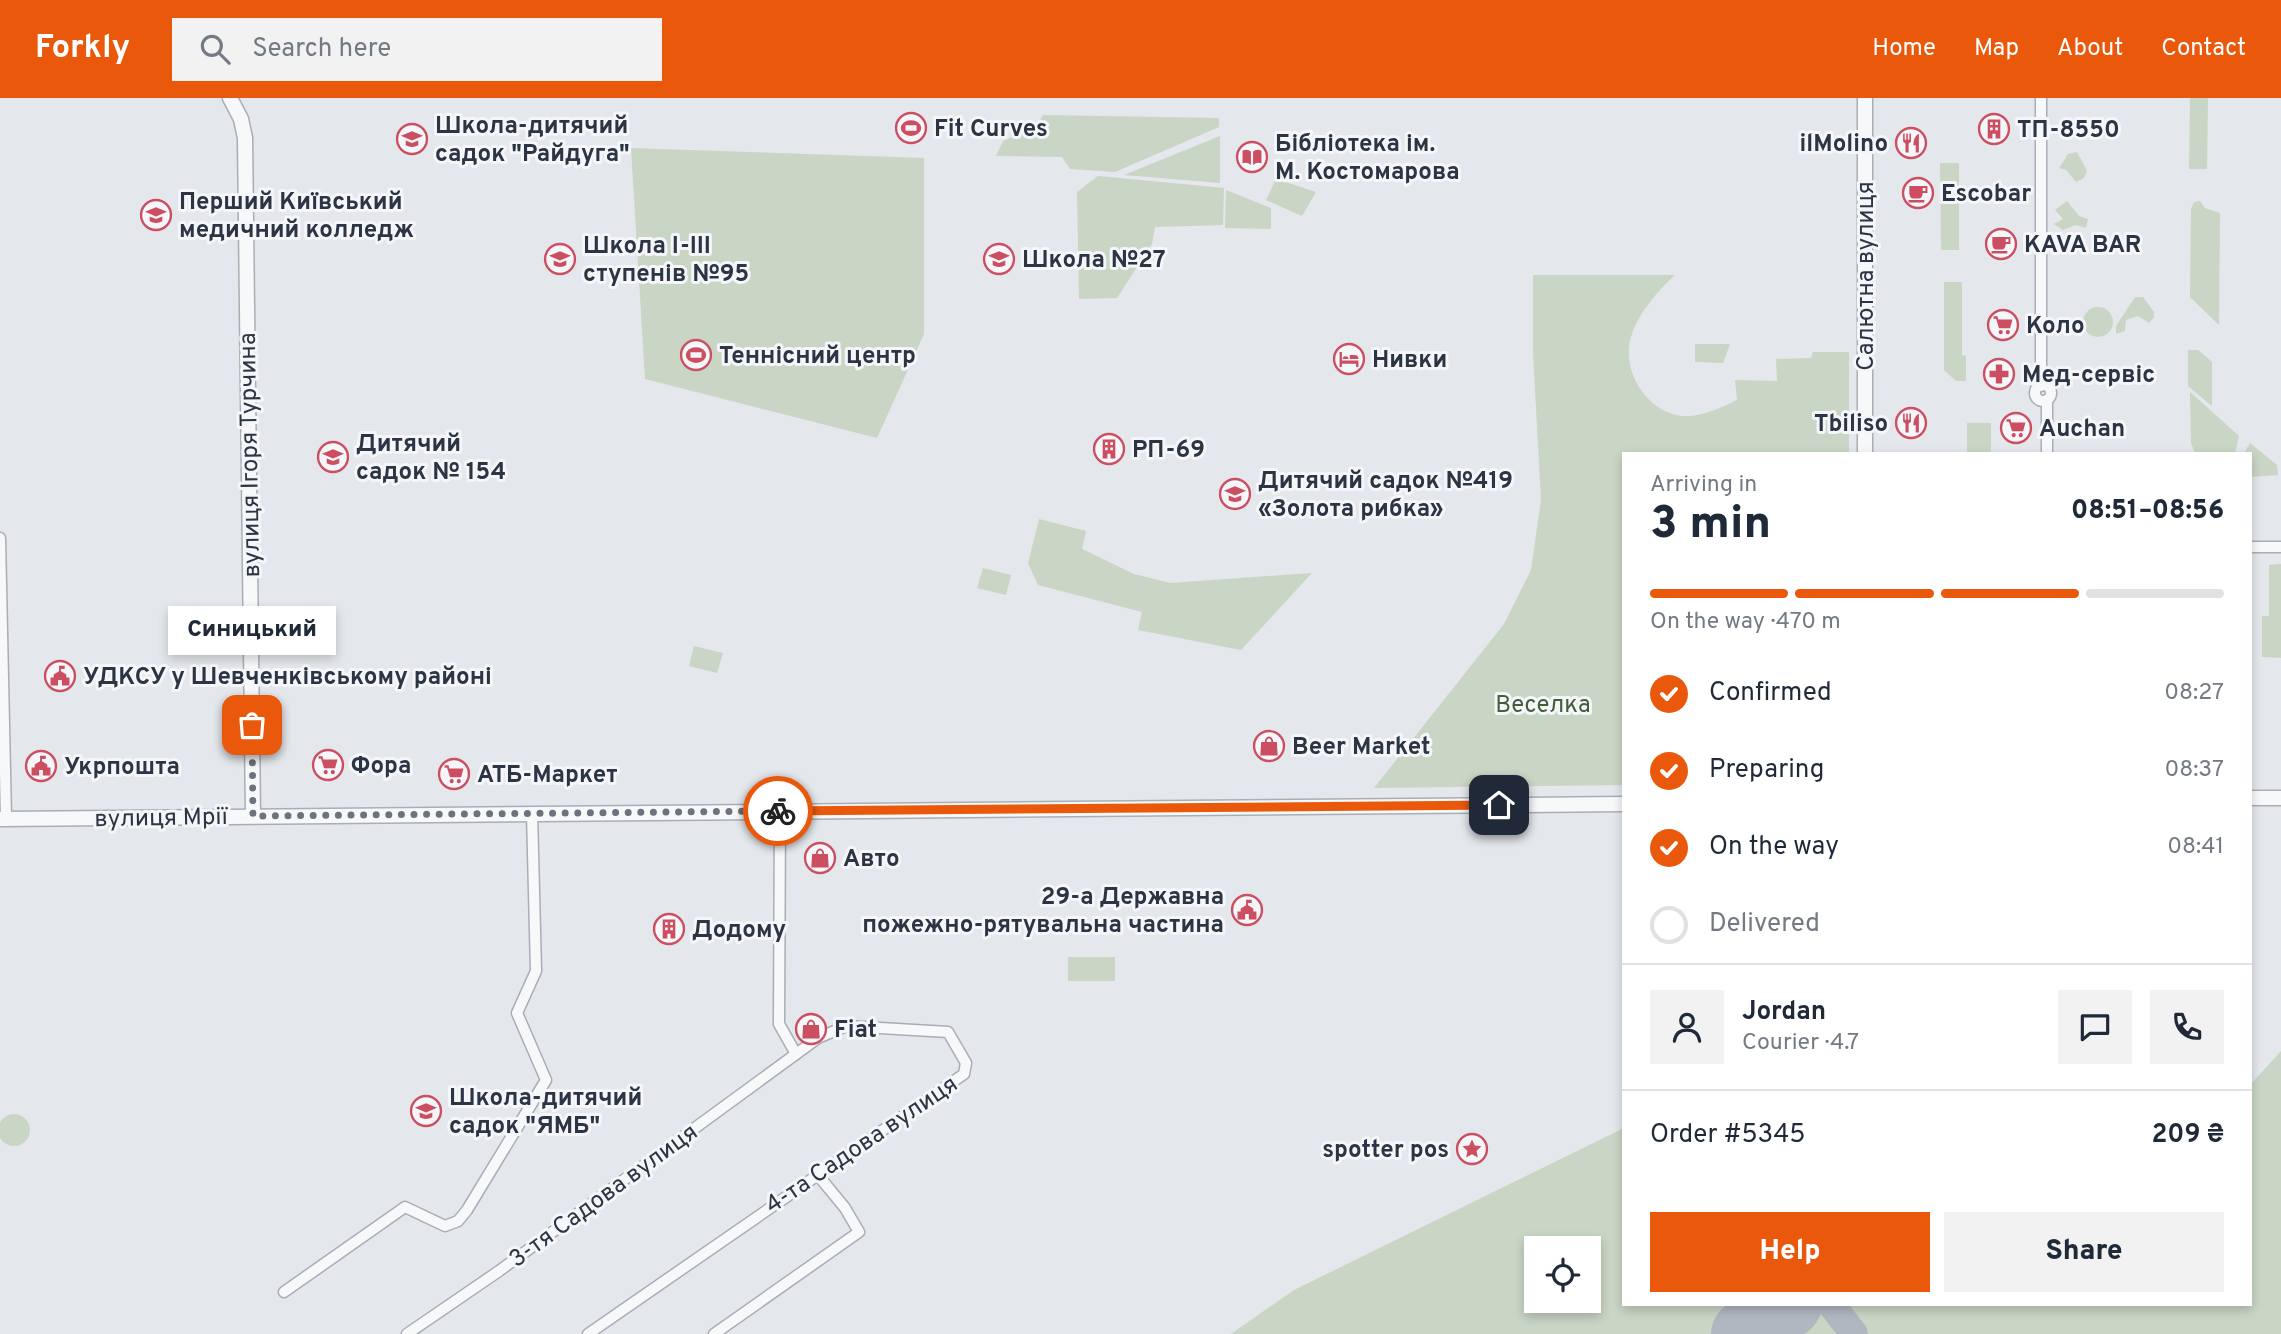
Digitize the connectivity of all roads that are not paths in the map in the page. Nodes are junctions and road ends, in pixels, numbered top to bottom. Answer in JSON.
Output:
{"nodes":[{"id":1,"x":230,"y":98,"type":"edge"},
{"id":2,"x":1865,"y":98,"type":"edge"},
{"id":3,"x":2041,"y":98,"type":"edge"},
{"id":4,"x":1865,"y":452,"type":"edge"},
{"id":5,"x":2047,"y":452,"type":"edge"},
{"id":6,"x":0,"y":538,"type":"edge"},
{"id":7,"x":2252,"y":547,"type":"edge"},
{"id":8,"x":2281,"y":547,"type":"edge"},
{"id":9,"x":2252,"y":798,"type":"edge"},
{"id":10,"x":2281,"y":798,"type":"edge"},
{"id":11,"x":1622,"y":804,"type":"edge"},
{"id":12,"x":780,"y":811,"type":"junction"},
{"id":13,"x":532,"y":813,"type":"junction"},
{"id":14,"x":253,"y":816,"type":"junction"},
{"id":15,"x":3,"y":818,"type":"edge"},
{"id":16,"x":796,"y":1055,"type":"junction"},
{"id":17,"x":817,"y":1174,"type":"junction"},
{"id":18,"x":285,"y":1292,"type":"dead end"},
{"id":19,"x":407,"y":1334,"type":"edge"},
{"id":20,"x":588,"y":1334,"type":"edge"},
{"id":21,"x":714,"y":1334,"type":"edge"}],
"edges":[{"from":1,"to":14,"type":"street","name":"вулиця Ігоря Турчина"},
{"from":2,"to":4,"type":"street","name":"Салютна вулиця"},
{"from":3,"to":5,"type":"street"},
{"from":6,"to":15,"type":"street"},
{"from":7,"to":8,"type":"street"},
{"from":9,"to":10,"type":"street"},
{"from":11,"to":12,"type":"street","name":"вулиця Мрії"},
{"from":12,"to":13,"type":"street","name":"вулиця Мрії"},
{"from":12,"to":16,"type":"street"},
{"from":13,"to":14,"type":"street","name":"вулиця Мрії"},
{"from":13,"to":18,"type":"street"},
{"from":14,"to":15,"type":"street","name":"вулиця Мрії"},
{"from":16,"to":17,"type":"street","name":"4-та Садова вулиця"},
{"from":16,"to":19,"type":"street","name":"3-тя Садова вулиця"},
{"from":17,"to":20,"type":"street","name":"4-та Садова вулиця"},
{"from":17,"to":21,"type":"street"}]}
